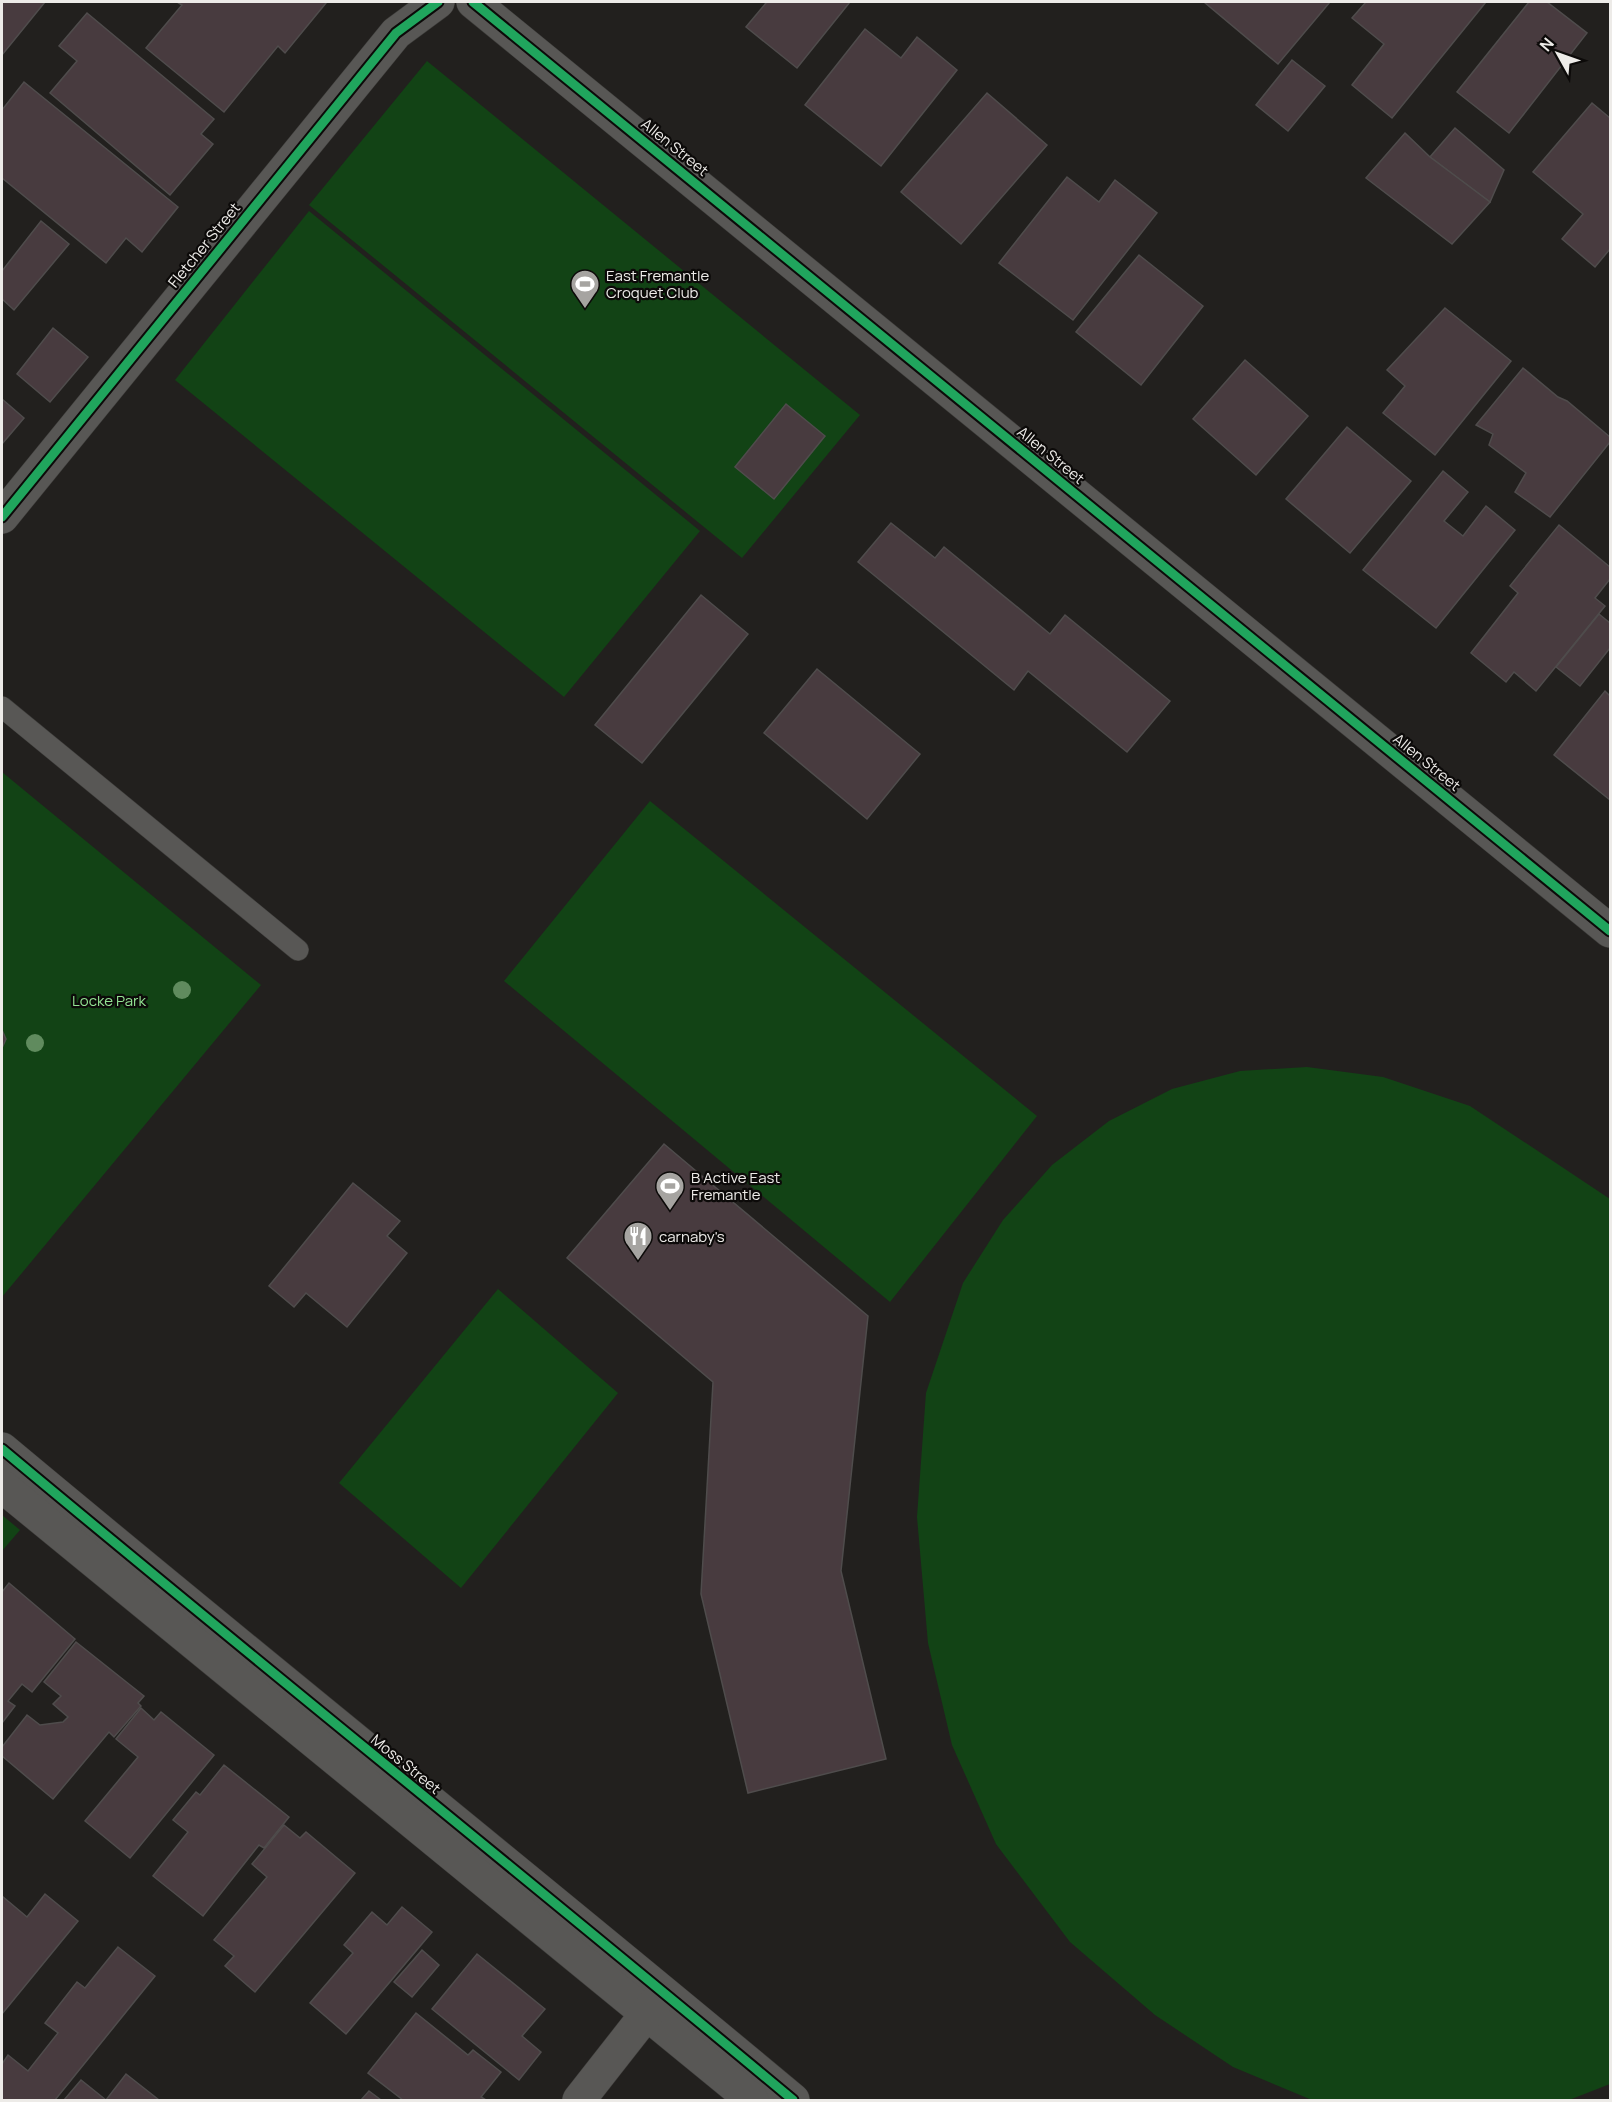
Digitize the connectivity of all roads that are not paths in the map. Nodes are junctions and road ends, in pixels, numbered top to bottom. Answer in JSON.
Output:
{"nodes":[{"id":1,"x":438,"y":2,"type":"edge"},
{"id":2,"x":473,"y":2,"type":"edge"},
{"id":3,"x":2,"y":517,"type":"edge"},
{"id":4,"x":2,"y":707,"type":"edge"},
{"id":5,"x":1611,"y":931,"type":"edge"},
{"id":6,"x":298,"y":950,"type":"dead end"},
{"id":7,"x":2,"y":1449,"type":"edge"},
{"id":8,"x":2,"y":1486,"type":"edge"},
{"id":9,"x":656,"y":2003,"type":"junction"},
{"id":10,"x":579,"y":2100,"type":"edge"},
{"id":11,"x":752,"y":2100,"type":"edge"},
{"id":12,"x":793,"y":2100,"type":"edge"}],
"edges":[{"from":1,"to":3,"type":"street","name":"Fletcher Street"},
{"from":2,"to":5,"type":"street","name":"Allen Street"},
{"from":4,"to":6,"type":"lane"},
{"from":7,"to":9,"type":"street","name":"Moss Street"},
{"from":8,"to":9,"type":"street","name":"Moss Street"},
{"from":9,"to":10,"type":"street"},
{"from":9,"to":11,"type":"street","name":"Moss Street"},
{"from":9,"to":12,"type":"street","name":"Moss Street"}]}
